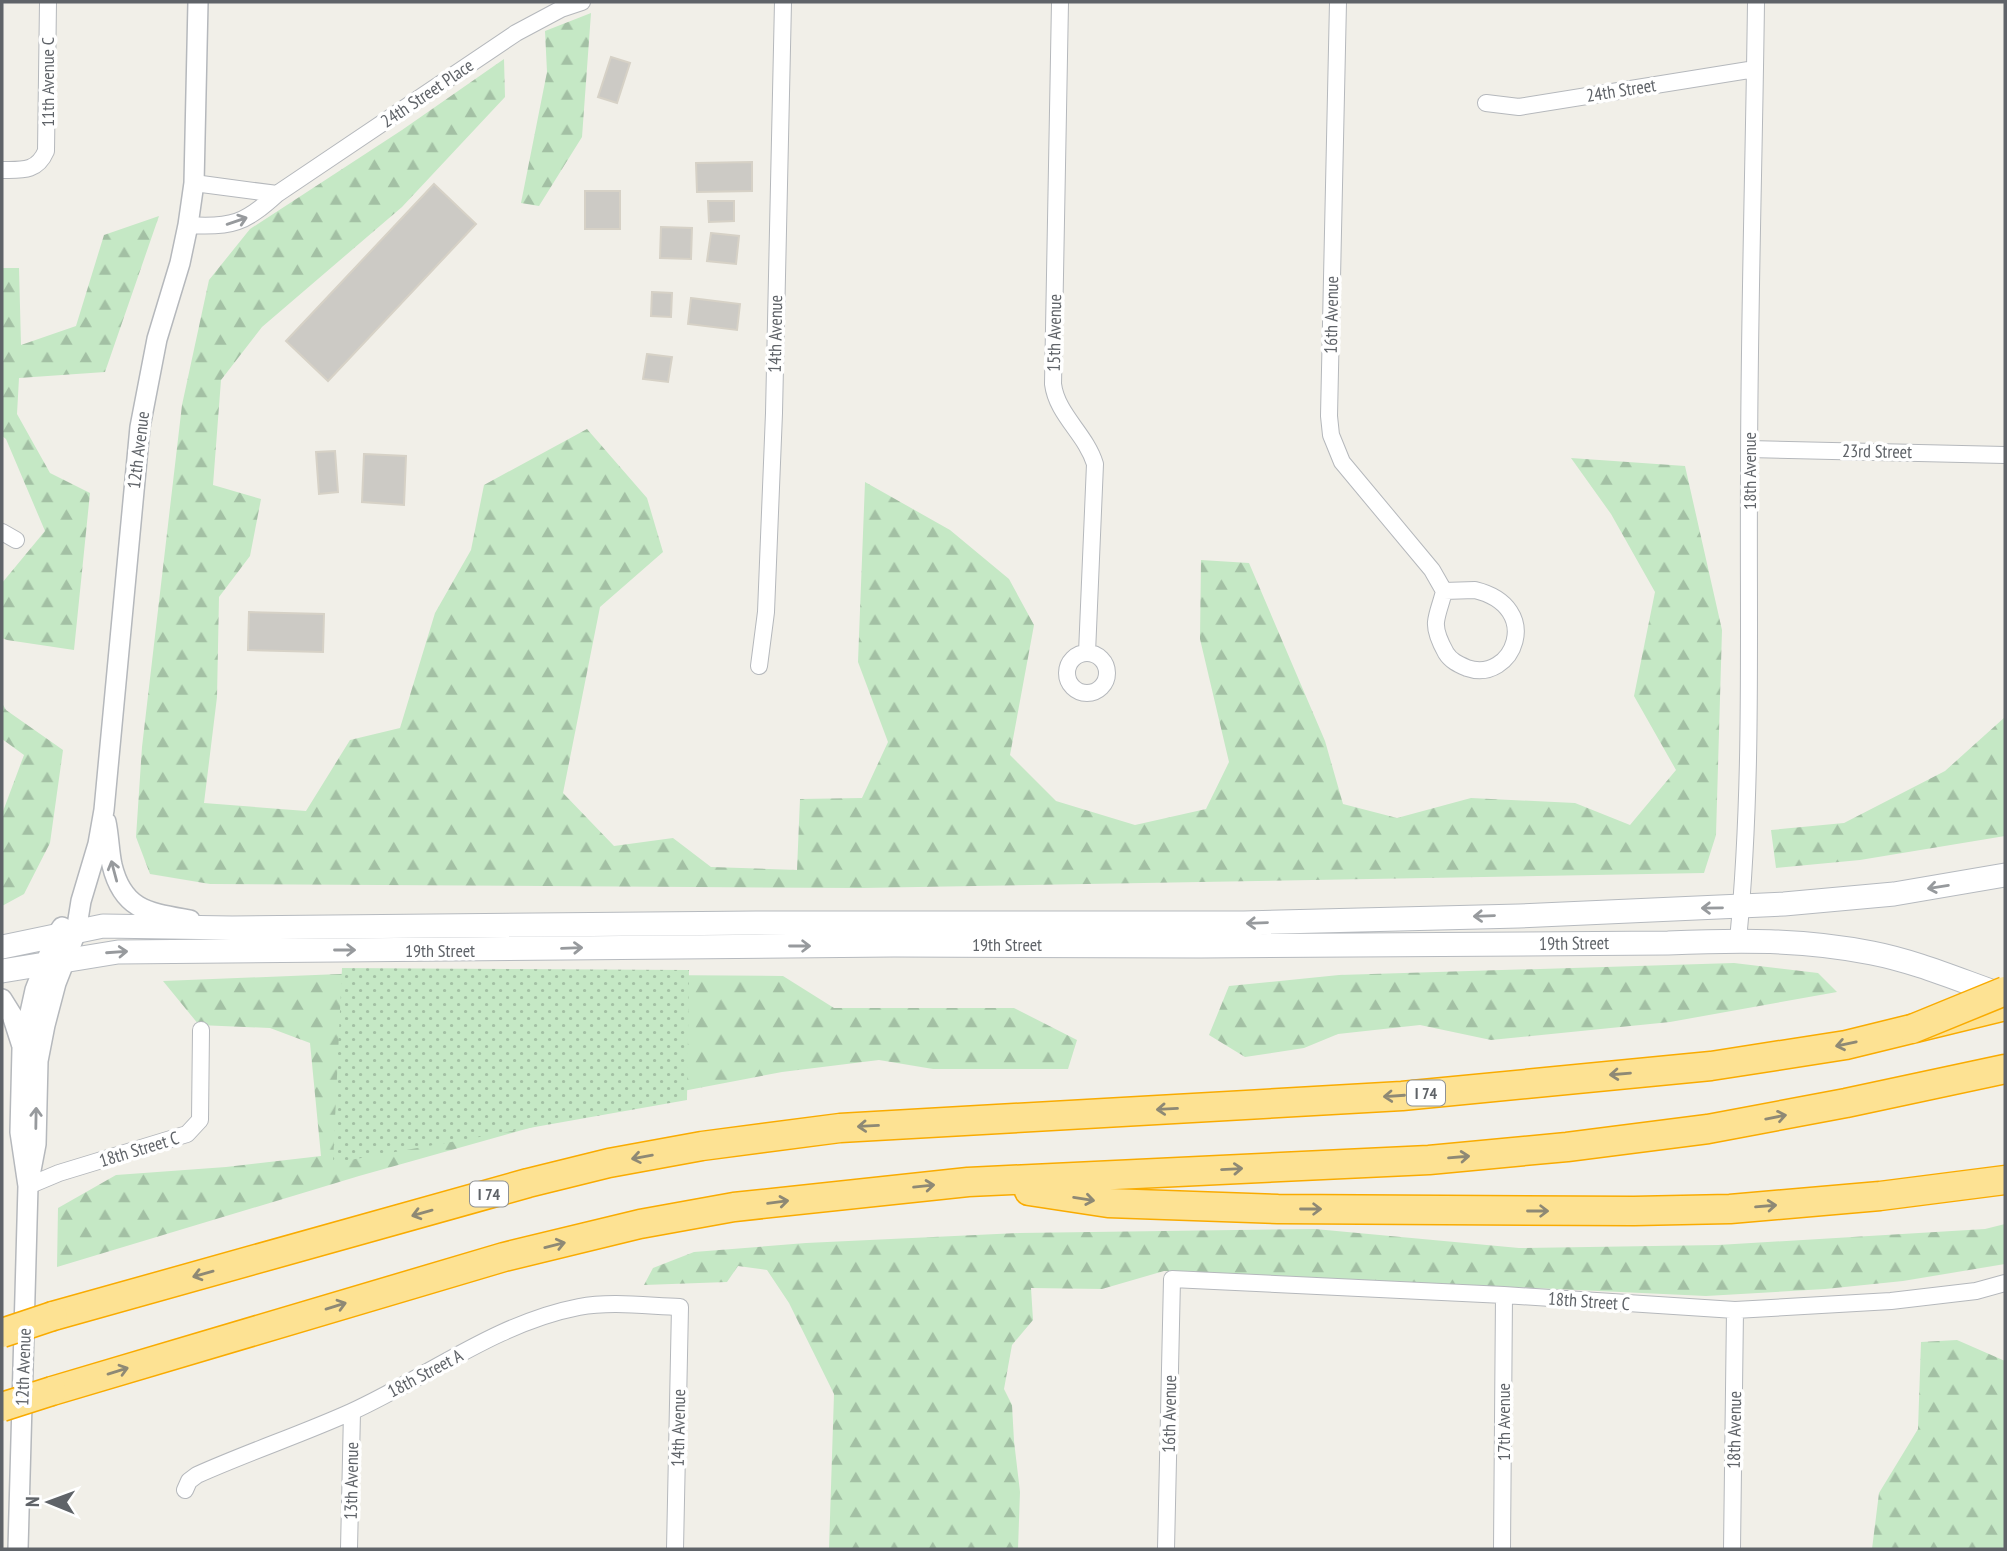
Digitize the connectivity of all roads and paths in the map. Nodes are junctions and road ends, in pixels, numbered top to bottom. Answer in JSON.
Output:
{"nodes":[{"id":1,"x":48,"y":2,"type":"edge"},
{"id":2,"x":198,"y":2,"type":"edge"},
{"id":3,"x":582,"y":2,"type":"edge"},
{"id":4,"x":783,"y":2,"type":"edge"},
{"id":5,"x":1060,"y":2,"type":"edge"},
{"id":6,"x":1338,"y":2,"type":"edge"},
{"id":7,"x":1756,"y":2,"type":"edge"},
{"id":8,"x":1755,"y":69,"type":"junction"},
{"id":9,"x":1486,"y":103,"type":"dead end"},
{"id":10,"x":2,"y":170,"type":"edge"},
{"id":11,"x":194,"y":183,"type":"junction"},
{"id":12,"x":277,"y":194,"type":"junction"},
{"id":13,"x":188,"y":225,"type":"junction"},
{"id":14,"x":1749,"y":449,"type":"junction"},
{"id":15,"x":2005,"y":455,"type":"edge"},
{"id":16,"x":1444,"y":591,"type":"junction"},
{"id":17,"x":1087,"y":653,"type":"dead end"},
{"id":18,"x":759,"y":666,"type":"dead end"},
{"id":19,"x":103,"y":810,"type":"junction"},
{"id":20,"x":2005,"y":875,"type":"edge"},
{"id":21,"x":1741,"y":907,"type":"junction"},
{"id":22,"x":232,"y":928,"type":"junction"},
{"id":23,"x":66,"y":934,"type":"junction"},
{"id":24,"x":1738,"y":940,"type":"junction"},
{"id":25,"x":2,"y":947,"type":"edge"},
{"id":26,"x":56,"y":960,"type":"junction"},
{"id":27,"x":2,"y":971,"type":"edge"},
{"id":28,"x":2005,"y":994,"type":"edge"},
{"id":29,"x":2,"y":999,"type":"edge"},
{"id":30,"x":2005,"y":1006,"type":"edge"},
{"id":31,"x":1912,"y":1029,"type":"junction"},
{"id":32,"x":201,"y":1030,"type":"dead end"},
{"id":33,"x":22,"y":1049,"type":"junction"},
{"id":34,"x":2005,"y":1069,"type":"edge"},
{"id":35,"x":2005,"y":1180,"type":"edge"},
{"id":36,"x":968,"y":1182,"type":"junction"},
{"id":37,"x":28,"y":1186,"type":"junction"},
{"id":38,"x":1172,"y":1279,"type":"joint"},
{"id":39,"x":2005,"y":1283,"type":"edge"},
{"id":40,"x":1504,"y":1295,"type":"junction"},
{"id":41,"x":680,"y":1307,"type":"joint"},
{"id":42,"x":1735,"y":1310,"type":"junction"},
{"id":43,"x":2,"y":1333,"type":"edge"},
{"id":44,"x":2,"y":1407,"type":"edge"},
{"id":45,"x":352,"y":1412,"type":"junction"},
{"id":46,"x":185,"y":1490,"type":"dead end"},
{"id":47,"x":18,"y":1549,"type":"edge"},
{"id":48,"x":349,"y":1549,"type":"edge"},
{"id":49,"x":675,"y":1549,"type":"edge"},
{"id":50,"x":1166,"y":1549,"type":"edge"},
{"id":51,"x":1502,"y":1549,"type":"edge"},
{"id":52,"x":1731,"y":1549,"type":"edge"}],
"edges":[{"from":1,"to":10,"type":"street","name":"11th Avenue C"},
{"from":2,"to":11,"type":"street","name":"12th Avenue"},
{"from":3,"to":12,"type":"street","name":"24th Street Place"},
{"from":4,"to":18,"type":"street","name":"14th Avenue"},
{"from":5,"to":17,"type":"street","name":"15th Avenue"},
{"from":6,"to":16,"type":"street","name":"16th Avenue"},
{"from":7,"to":8,"type":"street","name":"18th Avenue"},
{"from":8,"to":9,"type":"street","name":"24th Street"},
{"from":8,"to":14,"type":"street","name":"18th Avenue"},
{"from":11,"to":12,"type":"street"},
{"from":11,"to":13,"type":"street","name":"12th Avenue"},
{"from":13,"to":12,"type":"street","name":"24th Street Place","one_way":true},
{"from":13,"to":19,"type":"street","name":"12th Avenue"},
{"from":14,"to":15,"type":"street","name":"23rd Street"},
{"from":14,"to":21,"type":"street","name":"18th Avenue"},
{"from":16,"to":16,"type":"street"},
{"from":22,"to":19,"type":"street","one_way":true},
{"from":19,"to":23,"type":"street","name":"12th Avenue"},
{"from":20,"to":21,"type":"main road","name":"19th Street","one_way":true},
{"from":21,"to":22,"type":"main road","name":"19th Street","one_way":true},
{"from":21,"to":24,"type":"street","name":"18th Avenue"},
{"from":22,"to":23,"type":"main road","name":"19th Street"},
{"from":23,"to":25,"type":"main road","name":"19th Street"},
{"from":23,"to":26,"type":"street","name":"12th Avenue"},
{"from":26,"to":24,"type":"main road","name":"19th Street","one_way":true},
{"from":24,"to":28,"type":"main road","name":"19th Street"},
{"from":26,"to":27,"type":"main road","name":"19th Street"},
{"from":26,"to":33,"type":"street","name":"12th Avenue"},
{"from":37,"to":26,"type":"street","name":"12th Avenue","one_way":true},
{"from":28,"to":31,"type":"highway","bridge":true},
{"from":29,"to":33,"type":"street"},
{"from":30,"to":31,"type":"highway","number":"I 74","bridge":true},
{"from":31,"to":43,"type":"highway","number":"I 74","one_way":true,"bridge":true},
{"from":32,"to":37,"type":"street","name":"18th Street C"},
{"from":33,"to":37,"type":"street","name":"12th Avenue"},
{"from":36,"to":34,"type":"highway","one_way":true},
{"from":36,"to":35,"type":"highway","one_way":true},
{"from":44,"to":36,"type":"highway","one_way":true,"bridge":true},
{"from":37,"to":47,"type":"street","name":"12th Avenue"},
{"from":38,"to":40,"type":"street","name":"18th Street C"},
{"from":38,"to":50,"type":"street","name":"16th Avenue"},
{"from":39,"to":42,"type":"street","name":"18th Street C"},
{"from":40,"to":42,"type":"street","name":"18th Street C"},
{"from":40,"to":51,"type":"street","name":"17th Avenue"},
{"from":41,"to":45,"type":"street","name":"18th Street A"},
{"from":41,"to":49,"type":"street","name":"14th Avenue"},
{"from":42,"to":52,"type":"street","name":"18th Avenue"},
{"from":45,"to":46,"type":"street","name":"18th Street A"},
{"from":45,"to":48,"type":"street","name":"13th Avenue"}]}
